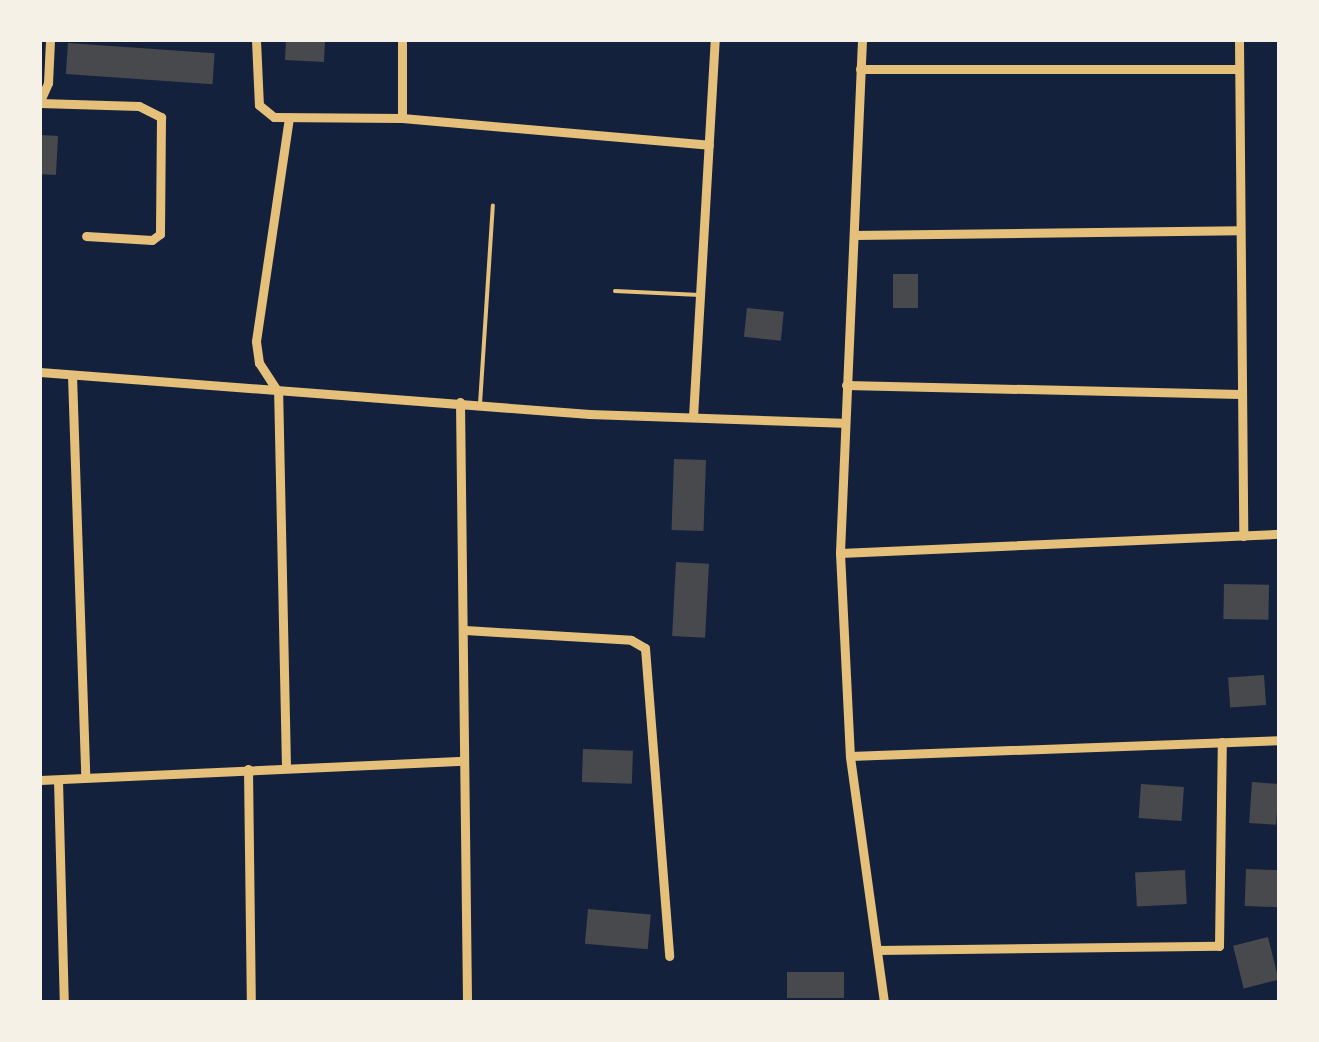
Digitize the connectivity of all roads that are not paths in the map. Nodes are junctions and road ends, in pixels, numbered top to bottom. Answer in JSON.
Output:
{"nodes":[{"id":1,"x":50,"y":40,"type":"edge"},
{"id":2,"x":256,"y":40,"type":"edge"},
{"id":3,"x":402,"y":40,"type":"edge"},
{"id":4,"x":716,"y":40,"type":"edge"},
{"id":5,"x":862,"y":40,"type":"edge"},
{"id":6,"x":1239,"y":40,"type":"edge"},
{"id":7,"x":860,"y":69,"type":"junction"},
{"id":8,"x":1238,"y":69,"type":"junction"},
{"id":9,"x":40,"y":102,"type":"edge"},
{"id":10,"x":289,"y":117,"type":"junction"},
{"id":11,"x":402,"y":118,"type":"junction"},
{"id":12,"x":709,"y":146,"type":"junction"},
{"id":13,"x":493,"y":205,"type":"dead end"},
{"id":14,"x":1240,"y":230,"type":"junction"},
{"id":15,"x":854,"y":234,"type":"junction"},
{"id":16,"x":86,"y":236,"type":"dead end"},
{"id":17,"x":615,"y":291,"type":"dead end"},
{"id":18,"x":700,"y":295,"type":"junction"},
{"id":19,"x":40,"y":372,"type":"edge"},
{"id":20,"x":72,"y":375,"type":"junction"},
{"id":21,"x":846,"y":385,"type":"junction"},
{"id":22,"x":278,"y":392,"type":"junction"},
{"id":23,"x":1240,"y":394,"type":"junction"},
{"id":24,"x":460,"y":402,"type":"junction"},
{"id":25,"x":480,"y":404,"type":"junction"},
{"id":26,"x":693,"y":417,"type":"junction"},
{"id":27,"x":842,"y":423,"type":"junction"},
{"id":28,"x":1279,"y":534,"type":"edge"},
{"id":29,"x":1243,"y":536,"type":"junction"},
{"id":30,"x":840,"y":554,"type":"junction"},
{"id":31,"x":465,"y":630,"type":"junction"},
{"id":32,"x":1279,"y":740,"type":"edge"},
{"id":33,"x":1222,"y":742,"type":"junction"},
{"id":34,"x":850,"y":756,"type":"junction"},
{"id":35,"x":464,"y":761,"type":"junction"},
{"id":36,"x":286,"y":767,"type":"junction"},
{"id":37,"x":248,"y":769,"type":"junction"},
{"id":38,"x":85,"y":777,"type":"junction"},
{"id":39,"x":40,"y":780,"type":"edge"},
{"id":40,"x":58,"y":780,"type":"junction"},
{"id":41,"x":877,"y":950,"type":"junction"},
{"id":42,"x":670,"y":956,"type":"dead end"},
{"id":43,"x":64,"y":1002,"type":"edge"},
{"id":44,"x":252,"y":1002,"type":"edge"},
{"id":45,"x":467,"y":1002,"type":"edge"},
{"id":46,"x":884,"y":1002,"type":"edge"}],
"edges":[{"from":1,"to":9,"type":"street"},
{"from":2,"to":10,"type":"street"},
{"from":3,"to":11,"type":"street"},
{"from":4,"to":12,"type":"street"},
{"from":5,"to":7,"type":"street"},
{"from":6,"to":8,"type":"street"},
{"from":7,"to":8,"type":"street"},
{"from":7,"to":15,"type":"street"},
{"from":8,"to":14,"type":"street"},
{"from":9,"to":16,"type":"street"},
{"from":10,"to":11,"type":"street"},
{"from":10,"to":22,"type":"street"},
{"from":11,"to":12,"type":"street"},
{"from":12,"to":18,"type":"street"},
{"from":13,"to":25,"type":"lane"},
{"from":14,"to":15,"type":"street"},
{"from":14,"to":23,"type":"street"},
{"from":15,"to":21,"type":"street"},
{"from":17,"to":18,"type":"lane"},
{"from":18,"to":26,"type":"street"},
{"from":19,"to":20,"type":"street"},
{"from":20,"to":22,"type":"street"},
{"from":20,"to":38,"type":"street"},
{"from":21,"to":23,"type":"street"},
{"from":21,"to":27,"type":"street"},
{"from":22,"to":24,"type":"street"},
{"from":22,"to":36,"type":"street"},
{"from":23,"to":29,"type":"street"},
{"from":24,"to":25,"type":"street"},
{"from":24,"to":31,"type":"street"},
{"from":25,"to":26,"type":"street"},
{"from":26,"to":27,"type":"street"},
{"from":27,"to":30,"type":"street"},
{"from":28,"to":29,"type":"street"},
{"from":29,"to":30,"type":"street"},
{"from":30,"to":34,"type":"street"},
{"from":31,"to":35,"type":"street"},
{"from":31,"to":42,"type":"street"},
{"from":32,"to":33,"type":"street"},
{"from":33,"to":34,"type":"street"},
{"from":33,"to":41,"type":"street"},
{"from":34,"to":41,"type":"street"},
{"from":35,"to":36,"type":"street"},
{"from":35,"to":45,"type":"street"},
{"from":36,"to":37,"type":"street"},
{"from":37,"to":38,"type":"street"},
{"from":37,"to":44,"type":"street"},
{"from":38,"to":40,"type":"street"},
{"from":39,"to":40,"type":"street"},
{"from":40,"to":43,"type":"street"},
{"from":41,"to":46,"type":"street"}]}
